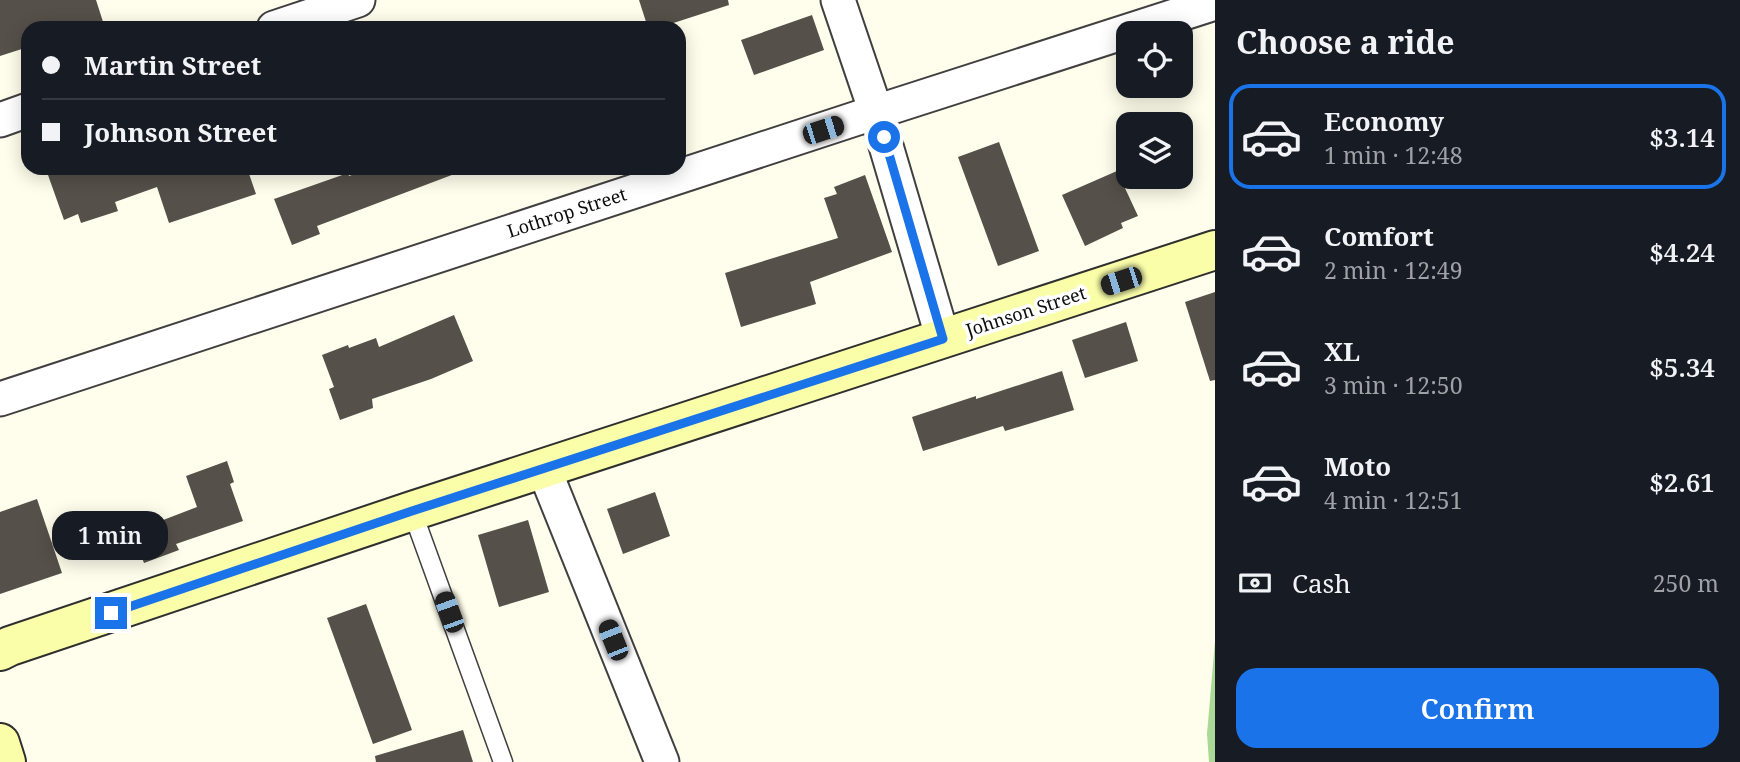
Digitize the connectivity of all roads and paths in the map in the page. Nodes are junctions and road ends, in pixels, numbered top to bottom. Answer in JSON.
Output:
{"nodes":[{"id":1,"x":358,"y":0,"type":"edge"},
{"id":2,"x":838,"y":0,"type":"edge"},
{"id":3,"x":1215,"y":3,"type":"edge"},
{"id":4,"x":295,"y":21,"type":"edge"},
{"id":5,"x":21,"y":112,"type":"edge"},
{"id":6,"x":876,"y":112,"type":"junction"},
{"id":7,"x":0,"y":120,"type":"edge"},
{"id":8,"x":686,"y":174,"type":"edge"},
{"id":9,"x":683,"y":175,"type":"edge"},
{"id":10,"x":1215,"y":250,"type":"edge"},
{"id":11,"x":943,"y":339,"type":"junction"},
{"id":12,"x":0,"y":398,"type":"edge"},
{"id":13,"x":544,"y":469,"type":"junction"},
{"id":14,"x":412,"y":511,"type":"junction"},
{"id":15,"x":0,"y":651,"type":"edge"},
{"id":16,"x":0,"y":743,"type":"edge"},
{"id":17,"x":6,"y":762,"type":"edge"},
{"id":18,"x":503,"y":762,"type":"edge"},
{"id":19,"x":662,"y":762,"type":"edge"}],
"edges":[{"from":1,"to":4,"type":"street"},
{"from":2,"to":6,"type":"street"},
{"from":3,"to":6,"type":"street","name":"Lothrop Street"},
{"from":5,"to":7,"type":"street"},
{"from":6,"to":8,"type":"street","name":"Lothrop Street"},
{"from":6,"to":11,"type":"street"},
{"from":9,"to":12,"type":"street","name":"Lothrop Street"},
{"from":10,"to":11,"type":"street","name":"Johnson Street"},
{"from":11,"to":13,"type":"street","name":"Johnson Street"},
{"from":13,"to":14,"type":"street","name":"Johnson Street"},
{"from":13,"to":19,"type":"street"},
{"from":14,"to":15,"type":"street","name":"Johnson Street"},
{"from":14,"to":18,"type":"lane"},
{"from":16,"to":17,"type":"street"}]}
